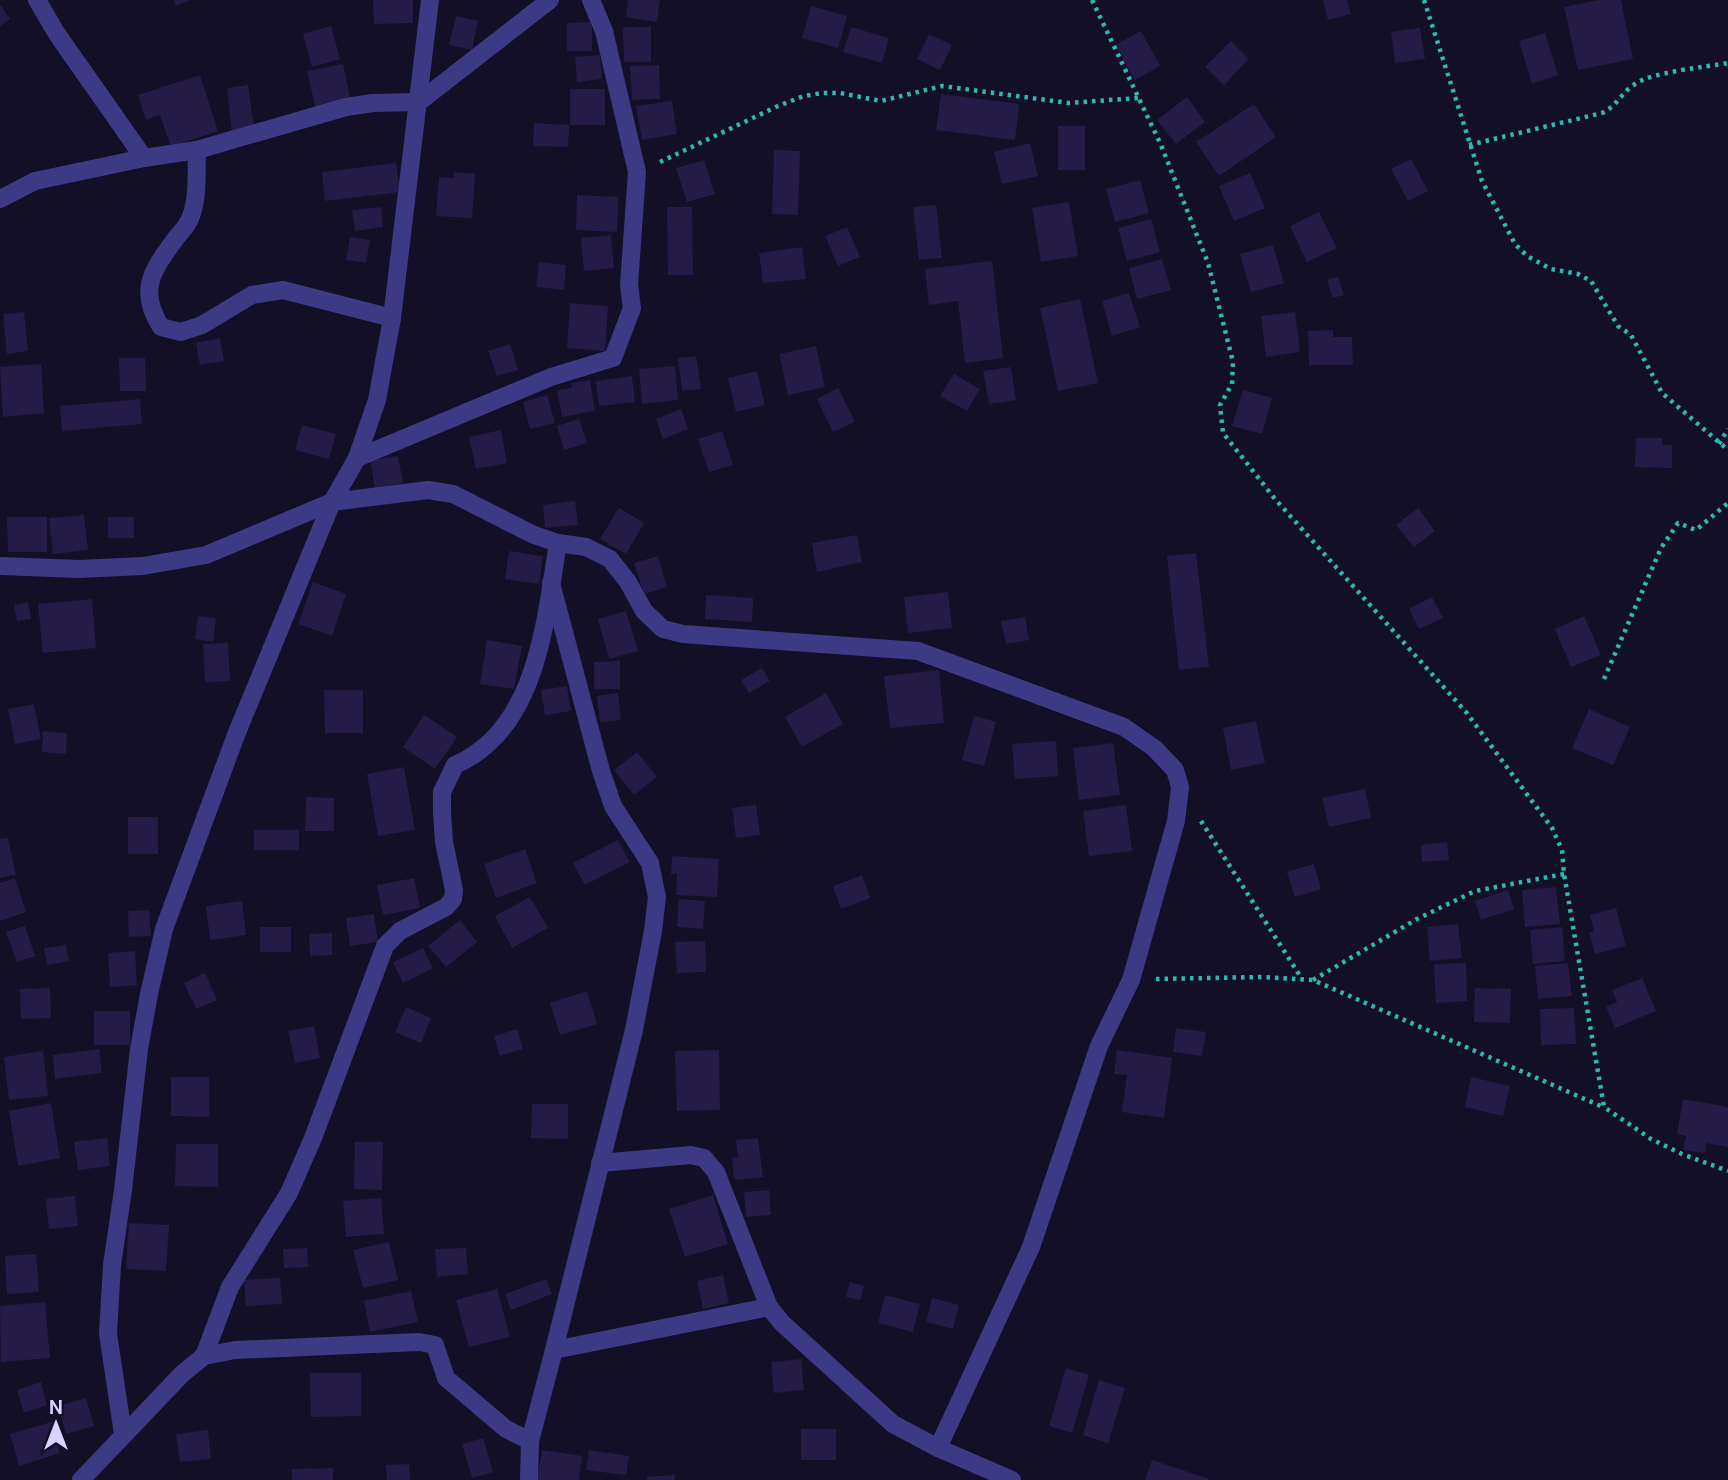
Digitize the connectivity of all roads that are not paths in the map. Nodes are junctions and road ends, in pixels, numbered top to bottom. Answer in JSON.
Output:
{"nodes":[{"id":1,"x":37,"y":0,"type":"edge"},
{"id":2,"x":430,"y":0,"type":"edge"},
{"id":3,"x":550,"y":0,"type":"edge"},
{"id":4,"x":591,"y":0,"type":"edge"},
{"id":5,"x":419,"y":102,"type":"junction"},
{"id":6,"x":197,"y":150,"type":"junction"},
{"id":7,"x":144,"y":158,"type":"junction"},
{"id":8,"x":0,"y":199,"type":"edge"},
{"id":9,"x":392,"y":318,"type":"junction"},
{"id":10,"x":357,"y":458,"type":"junction"},
{"id":11,"x":332,"y":502,"type":"junction"},
{"id":12,"x":558,"y":543,"type":"junction"},
{"id":13,"x":0,"y":566,"type":"edge"},
{"id":14,"x":551,"y":583,"type":"junction"},
{"id":15,"x":600,"y":1163,"type":"junction"},
{"id":16,"x":769,"y":1307,"type":"junction"},
{"id":17,"x":554,"y":1350,"type":"junction"},
{"id":18,"x":204,"y":1356,"type":"junction"},
{"id":19,"x":123,"y":1434,"type":"junction"},
{"id":20,"x":530,"y":1441,"type":"junction"},
{"id":21,"x":938,"y":1448,"type":"junction"},
{"id":22,"x":81,"y":1480,"type":"edge"},
{"id":23,"x":529,"y":1480,"type":"edge"},
{"id":24,"x":1012,"y":1480,"type":"edge"}],
"edges":[{"from":1,"to":7,"type":"street"},
{"from":2,"to":5,"type":"street"},
{"from":3,"to":5,"type":"street"},
{"from":4,"to":10,"type":"street"},
{"from":5,"to":6,"type":"street"},
{"from":5,"to":9,"type":"street"},
{"from":6,"to":7,"type":"street"},
{"from":6,"to":9,"type":"street"},
{"from":7,"to":8,"type":"street"},
{"from":9,"to":10,"type":"street"},
{"from":10,"to":11,"type":"street"},
{"from":11,"to":12,"type":"street"},
{"from":11,"to":13,"type":"street"},
{"from":11,"to":19,"type":"street"},
{"from":12,"to":14,"type":"street"},
{"from":12,"to":21,"type":"street"},
{"from":14,"to":15,"type":"street"},
{"from":14,"to":18,"type":"street"},
{"from":15,"to":16,"type":"street"},
{"from":15,"to":17,"type":"street"},
{"from":16,"to":17,"type":"street"},
{"from":16,"to":21,"type":"street"},
{"from":17,"to":20,"type":"street"},
{"from":18,"to":19,"type":"street"},
{"from":18,"to":20,"type":"street"},
{"from":19,"to":22,"type":"street"},
{"from":20,"to":23,"type":"street"},
{"from":21,"to":24,"type":"street"}]}
